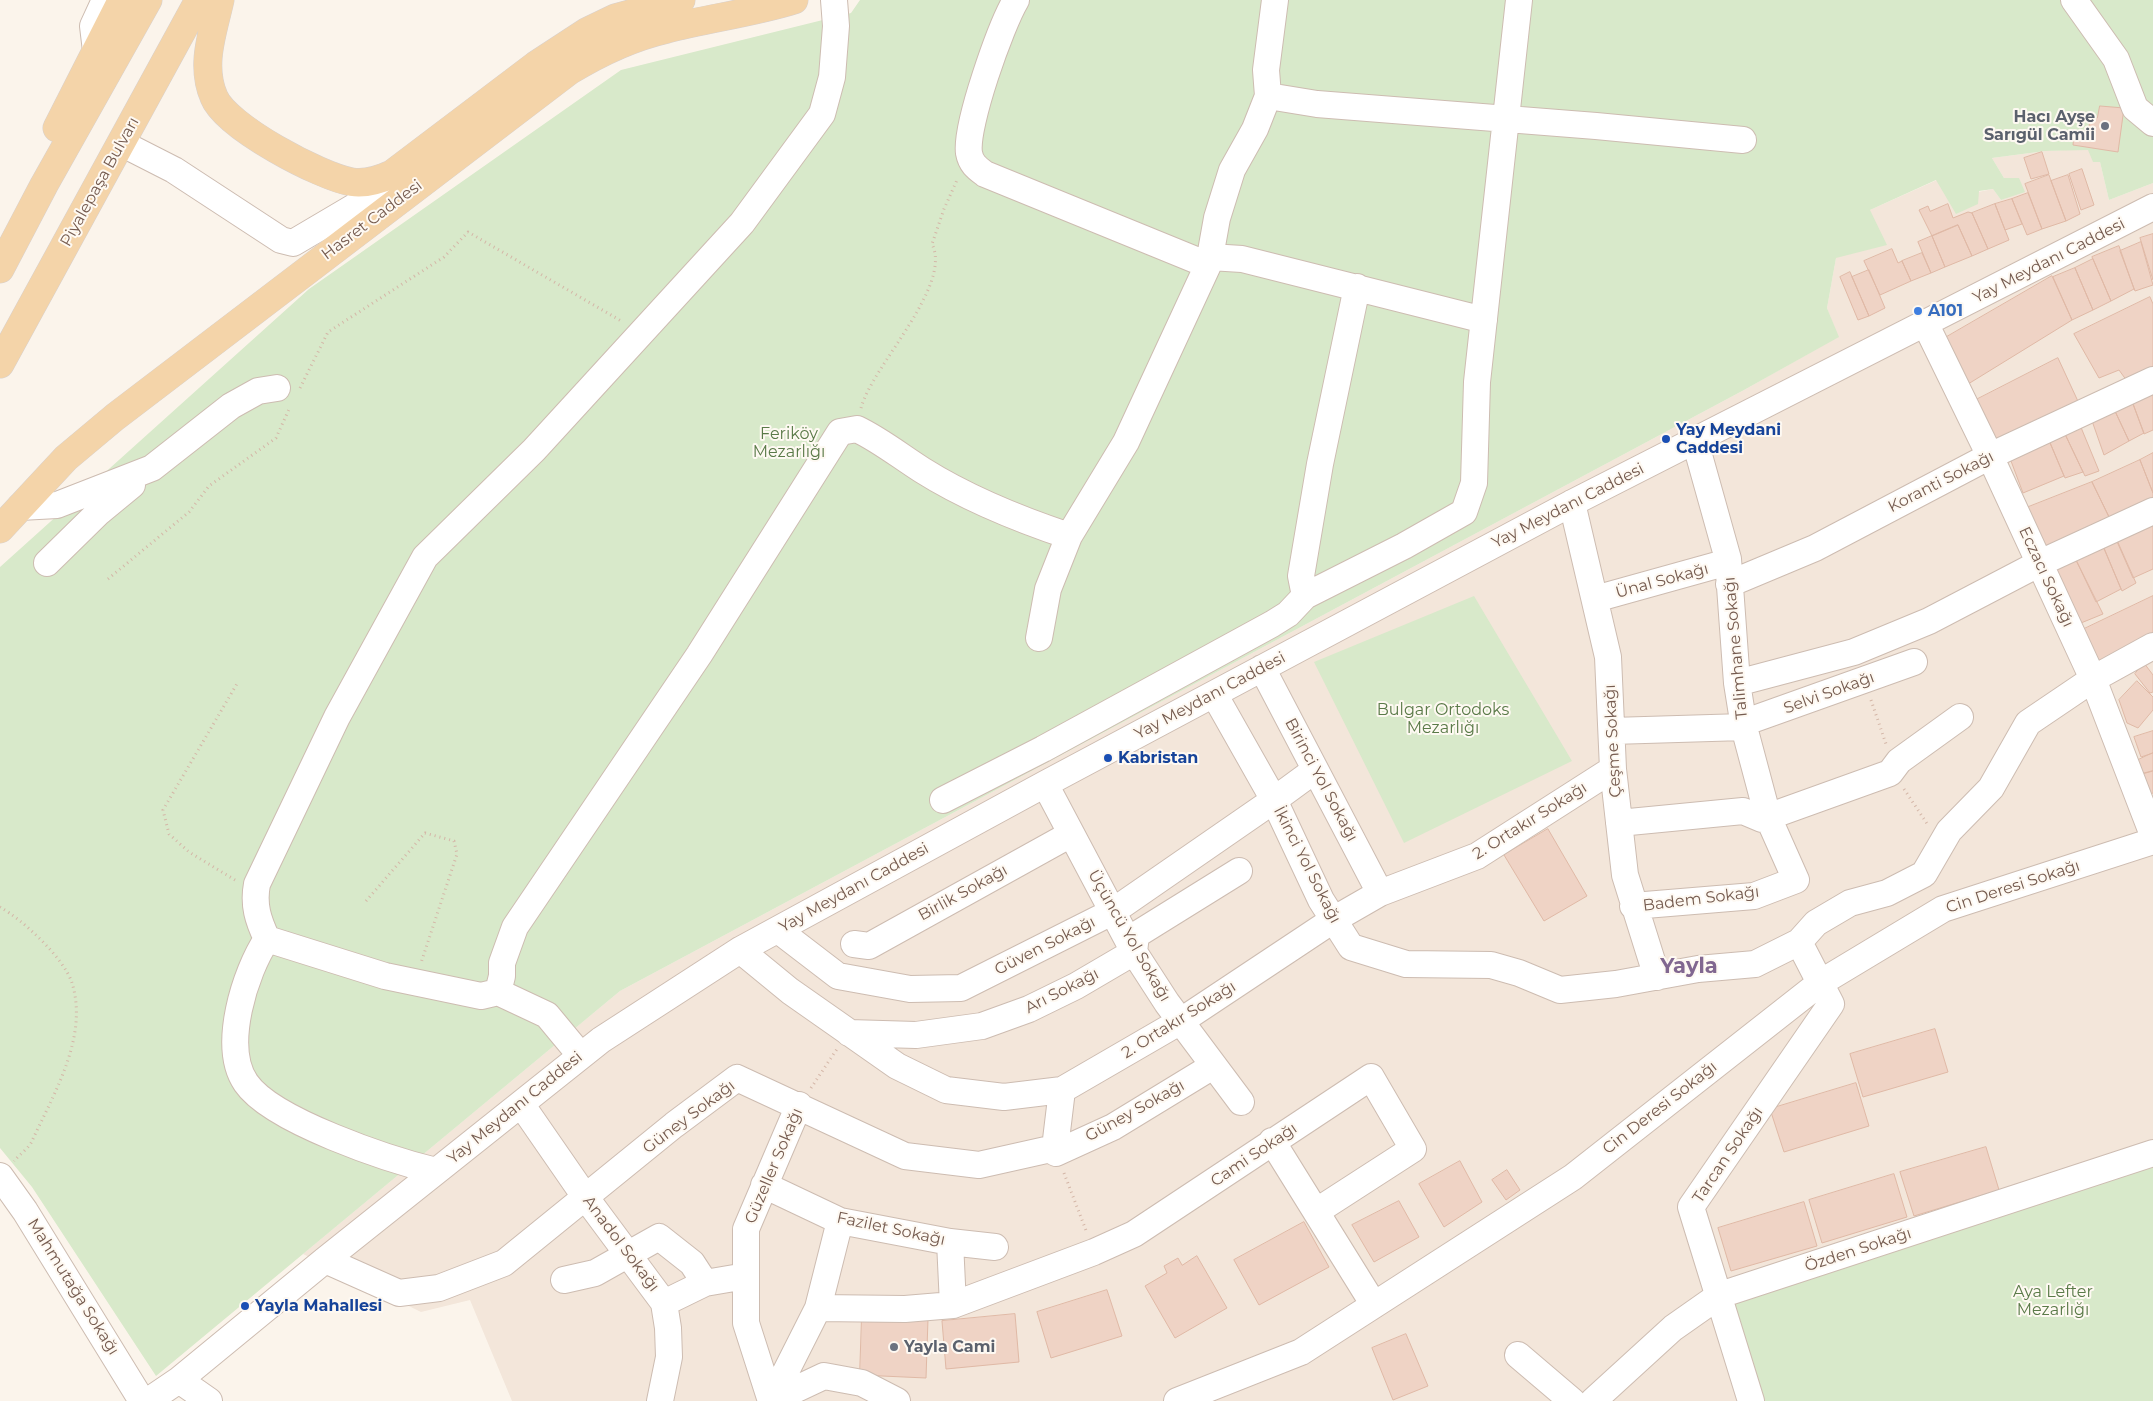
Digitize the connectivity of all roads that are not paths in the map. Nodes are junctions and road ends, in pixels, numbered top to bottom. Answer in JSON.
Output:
{"nodes":[{"id":1,"x":105,"y":0,"type":"edge"},
{"id":2,"x":122,"y":0,"type":"edge"},
{"id":3,"x":148,"y":0,"type":"edge"},
{"id":4,"x":199,"y":0,"type":"edge"},
{"id":5,"x":220,"y":0,"type":"edge"},
{"id":6,"x":680,"y":0,"type":"edge"},
{"id":7,"x":794,"y":0,"type":"edge"},
{"id":8,"x":834,"y":0,"type":"edge"},
{"id":9,"x":1016,"y":0,"type":"edge"},
{"id":10,"x":1275,"y":0,"type":"edge"},
{"id":11,"x":1519,"y":0,"type":"edge"},
{"id":12,"x":2074,"y":0,"type":"edge"},
{"id":13,"x":96,"y":50,"type":"junction"},
{"id":14,"x":1268,"y":96,"type":"junction"},
{"id":15,"x":1505,"y":120,"type":"junction"},
{"id":16,"x":2153,"y":124,"type":"edge"},
{"id":17,"x":1743,"y":140,"type":"dead end"},
{"id":18,"x":121,"y":143,"type":"junction"},
{"id":19,"x":392,"y":174,"type":"junction"},
{"id":20,"x":44,"y":186,"type":"junction"},
{"id":21,"x":2153,"y":207,"type":"edge"},
{"id":22,"x":1209,"y":261,"type":"junction"},
{"id":23,"x":0,"y":269,"type":"edge"},
{"id":24,"x":1357,"y":287,"type":"junction"},
{"id":25,"x":1484,"y":320,"type":"junction"},
{"id":26,"x":1926,"y":325,"type":"junction"},
{"id":27,"x":0,"y":364,"type":"edge"},
{"id":28,"x":2153,"y":380,"type":"edge"},
{"id":29,"x":277,"y":388,"type":"dead end"},
{"id":30,"x":1695,"y":441,"type":"junction"},
{"id":31,"x":1990,"y":456,"type":"junction"},
{"id":32,"x":152,"y":468,"type":"junction"},
{"id":33,"x":1572,"y":503,"type":"junction"},
{"id":34,"x":20,"y":508,"type":"junction"},
{"id":35,"x":2153,"y":511,"type":"edge"},
{"id":36,"x":0,"y":528,"type":"edge"},
{"id":37,"x":1069,"y":536,"type":"junction"},
{"id":38,"x":47,"y":563,"type":"dead end"},
{"id":39,"x":2040,"y":563,"type":"junction"},
{"id":40,"x":1729,"y":573,"type":"junction"},
{"id":41,"x":1306,"y":596,"type":"junction"},
{"id":42,"x":1595,"y":599,"type":"junction"},
{"id":43,"x":1039,"y":638,"type":"dead end"},
{"id":44,"x":2153,"y":646,"type":"edge"},
{"id":45,"x":1914,"y":662,"type":"dead end"},
{"id":46,"x":1262,"y":668,"type":"junction"},
{"id":47,"x":2093,"y":679,"type":"junction"},
{"id":48,"x":1737,"y":683,"type":"junction"},
{"id":49,"x":1214,"y":694,"type":"junction"},
{"id":50,"x":1960,"y":717,"type":"dead end"},
{"id":51,"x":1744,"y":725,"type":"junction"},
{"id":52,"x":1612,"y":731,"type":"junction"},
{"id":53,"x":1613,"y":769,"type":"junction"},
{"id":54,"x":1315,"y":770,"type":"junction"},
{"id":55,"x":1045,"y":784,"type":"junction"},
{"id":56,"x":943,"y":800,"type":"dead end"},
{"id":57,"x":1274,"y":800,"type":"junction"},
{"id":58,"x":1768,"y":817,"type":"junction"},
{"id":59,"x":1619,"y":823,"type":"junction"},
{"id":60,"x":1071,"y":834,"type":"junction"},
{"id":61,"x":2153,"y":835,"type":"edge"},
{"id":62,"x":2153,"y":841,"type":"edge"},
{"id":63,"x":1239,"y":871,"type":"dead end"},
{"id":64,"x":1924,"y":874,"type":"junction"},
{"id":65,"x":1796,"y":880,"type":"joint"},
{"id":66,"x":1380,"y":893,"type":"junction"},
{"id":67,"x":1633,"y":906,"type":"junction"},
{"id":68,"x":1943,"y":909,"type":"junction"},
{"id":69,"x":1112,"y":912,"type":"junction"},
{"id":70,"x":1333,"y":920,"type":"junction"},
{"id":71,"x":778,"y":930,"type":"junction"},
{"id":72,"x":267,"y":939,"type":"junction"},
{"id":73,"x":1798,"y":942,"type":"junction"},
{"id":74,"x":854,"y":944,"type":"dead end"},
{"id":75,"x":740,"y":950,"type":"junction"},
{"id":76,"x":1134,"y":952,"type":"junction"},
{"id":77,"x":1657,"y":977,"type":"junction"},
{"id":78,"x":1820,"y":983,"type":"junction"},
{"id":79,"x":498,"y":992,"type":"junction"},
{"id":80,"x":1181,"y":1021,"type":"junction"},
{"id":81,"x":849,"y":1032,"type":"junction"},
{"id":82,"x":581,"y":1056,"type":"junction"},
{"id":83,"x":1212,"y":1066,"type":"junction"},
{"id":84,"x":1062,"y":1090,"type":"junction"},
{"id":85,"x":1241,"y":1102,"type":"dead end"},
{"id":86,"x":521,"y":1104,"type":"junction"},
{"id":87,"x":799,"y":1105,"type":"junction"},
{"id":88,"x":1272,"y":1141,"type":"junction"},
{"id":89,"x":1056,"y":1153,"type":"road end"},
{"id":90,"x":2153,"y":1153,"type":"edge"},
{"id":91,"x":436,"y":1171,"type":"junction"},
{"id":92,"x":0,"y":1176,"type":"edge"},
{"id":93,"x":764,"y":1185,"type":"junction"},
{"id":94,"x":586,"y":1198,"type":"junction"},
{"id":95,"x":1316,"y":1211,"type":"junction"},
{"id":96,"x":840,"y":1221,"type":"junction"},
{"id":97,"x":950,"y":1242,"type":"junction"},
{"id":98,"x":996,"y":1247,"type":"dead end"},
{"id":99,"x":629,"y":1255,"type":"junction"},
{"id":100,"x":325,"y":1260,"type":"junction"},
{"id":101,"x":746,"y":1276,"type":"junction"},
{"id":102,"x":564,"y":1280,"type":"dead end"},
{"id":103,"x":705,"y":1282,"type":"junction"},
{"id":104,"x":1720,"y":1295,"type":"junction"},
{"id":105,"x":664,"y":1303,"type":"junction"},
{"id":106,"x":953,"y":1305,"type":"junction"},
{"id":107,"x":1374,"y":1305,"type":"junction"},
{"id":108,"x":818,"y":1308,"type":"junction"},
{"id":109,"x":1518,"y":1355,"type":"dead end"},
{"id":110,"x":179,"y":1380,"type":"junction"},
{"id":111,"x":1589,"y":1400,"type":"edge"},
{"id":112,"x":142,"y":1401,"type":"edge"},
{"id":113,"x":148,"y":1401,"type":"edge"},
{"id":114,"x":200,"y":1401,"type":"edge"},
{"id":115,"x":209,"y":1401,"type":"edge"},
{"id":116,"x":660,"y":1401,"type":"edge"},
{"id":117,"x":771,"y":1401,"type":"edge"},
{"id":118,"x":897,"y":1401,"type":"edge"},
{"id":119,"x":1177,"y":1401,"type":"edge"},
{"id":120,"x":1752,"y":1401,"type":"edge"}],
"edges":[{"from":1,"to":13,"type":"street"},
{"from":2,"to":13,"type":"main road"},
{"from":3,"to":20,"type":"main road"},
{"from":4,"to":18,"type":"main road","name":"Piyalepaşa Bulvarı"},
{"from":5,"to":19,"type":"main road","name":"Hasret Caddesi"},
{"from":6,"to":19,"type":"main road","name":"Hasret Caddesi"},
{"from":7,"to":34,"type":"main road","name":"Hasret Caddesi"},
{"from":8,"to":72,"type":"street"},
{"from":9,"to":22,"type":"street"},
{"from":10,"to":14,"type":"street"},
{"from":11,"to":15,"type":"street"},
{"from":12,"to":16,"type":"street"},
{"from":13,"to":20,"type":"main road"},
{"from":14,"to":15,"type":"street"},
{"from":14,"to":22,"type":"street"},
{"from":15,"to":17,"type":"street"},
{"from":15,"to":25,"type":"street"},
{"from":18,"to":19,"type":"street"},
{"from":18,"to":27,"type":"main road","name":"Piyalepaşa Bulvarı"},
{"from":20,"to":23,"type":"main road"},
{"from":21,"to":26,"type":"street","name":"Yay Meydanı Caddesi"},
{"from":22,"to":24,"type":"street"},
{"from":22,"to":37,"type":"street"},
{"from":24,"to":25,"type":"street"},
{"from":24,"to":41,"type":"street"},
{"from":25,"to":41,"type":"street"},
{"from":26,"to":30,"type":"street","name":"Yay Meydanı Caddesi"},
{"from":26,"to":31,"type":"street","name":"Eczacı Sokağı"},
{"from":28,"to":31,"type":"street","name":"Koranti Sokağı"},
{"from":29,"to":32,"type":"street"},
{"from":30,"to":33,"type":"street","name":"Yay Meydanı Caddesi"},
{"from":30,"to":40,"type":"street","name":"Talimhane Sokağı"},
{"from":31,"to":39,"type":"street","name":"Eczacı Sokağı"},
{"from":31,"to":40,"type":"street","name":"Koranti Sokağı"},
{"from":32,"to":34,"type":"street"},
{"from":32,"to":38,"type":"street"},
{"from":33,"to":42,"type":"street","name":"Çeşme Sokağı"},
{"from":33,"to":46,"type":"street","name":"Yay Meydanı Caddesi"},
{"from":34,"to":36,"type":"main road","name":"Hasret Caddesi"},
{"from":35,"to":39,"type":"street"},
{"from":37,"to":43,"type":"street"},
{"from":37,"to":79,"type":"street"},
{"from":39,"to":47,"type":"street","name":"Eczacı Sokağı"},
{"from":39,"to":48,"type":"street"},
{"from":40,"to":42,"type":"street","name":"Ünal Sokağı"},
{"from":40,"to":48,"type":"street","name":"Talimhane Sokağı"},
{"from":41,"to":56,"type":"street"},
{"from":42,"to":52,"type":"street","name":"Çeşme Sokağı"},
{"from":44,"to":47,"type":"street"},
{"from":45,"to":51,"type":"street","name":"Selvi Sokağı"},
{"from":46,"to":49,"type":"street","name":"Yay Meydanı Caddesi"},
{"from":46,"to":54,"type":"street","name":"Birinci Yol Sokağı"},
{"from":47,"to":61,"type":"street","name":"Eczacı Sokağı"},
{"from":47,"to":64,"type":"street"},
{"from":48,"to":51,"type":"street","name":"Talimhane Sokağı"},
{"from":49,"to":55,"type":"street","name":"Yay Meydanı Caddesi"},
{"from":49,"to":57,"type":"street","name":"İkinci Yol Sokağı"},
{"from":50,"to":58,"type":"street"},
{"from":51,"to":52,"type":"street","name":"Selvi Sokağı"},
{"from":51,"to":58,"type":"street","name":"Talimhane Sokağı"},
{"from":52,"to":53,"type":"street","name":"Çeşme Sokağı"},
{"from":53,"to":59,"type":"street","name":"Çeşme Sokağı"},
{"from":53,"to":66,"type":"street","name":"2. Ortakır Sokağı"},
{"from":54,"to":57,"type":"street","name":"Güven Sokağı"},
{"from":54,"to":66,"type":"street","name":"Birinci Yol Sokağı"},
{"from":55,"to":60,"type":"street","name":"Üçüncü Yol Sokağı"},
{"from":55,"to":71,"type":"street","name":"Yay Meydanı Caddesi"},
{"from":57,"to":69,"type":"street","name":"Güven Sokağı"},
{"from":57,"to":70,"type":"street","name":"İkinci Yol Sokağı"},
{"from":58,"to":59,"type":"street"},
{"from":58,"to":65,"type":"street","name":"Talimhane Sokağı"},
{"from":59,"to":67,"type":"street","name":"Çeşme Sokağı"},
{"from":60,"to":69,"type":"street","name":"Üçüncü Yol Sokağı"},
{"from":60,"to":74,"type":"street","name":"Birlik Sokağı"},
{"from":62,"to":68,"type":"street","name":"Cin Deresi Sokağı"},
{"from":63,"to":76,"type":"street"},
{"from":64,"to":68,"type":"street"},
{"from":64,"to":73,"type":"street","name":"İkinci Yol Sokağı"},
{"from":65,"to":67,"type":"street","name":"Badem Sokağı"},
{"from":66,"to":70,"type":"street","name":"2. Ortakır Sokağı"},
{"from":67,"to":77,"type":"street","name":"Çeşme Sokağı"},
{"from":68,"to":78,"type":"street","name":"Cin Deresi Sokağı"},
{"from":69,"to":71,"type":"street","name":"Güven Sokağı"},
{"from":69,"to":76,"type":"street","name":"Üçüncü Yol Sokağı"},
{"from":70,"to":77,"type":"street","name":"İkinci Yol Sokağı"},
{"from":70,"to":80,"type":"street","name":"2. Ortakır Sokağı"},
{"from":71,"to":75,"type":"street","name":"Yay Meydanı Caddesi"},
{"from":72,"to":79,"type":"street"},
{"from":72,"to":91,"type":"street"},
{"from":73,"to":77,"type":"street","name":"İkinci Yol Sokağı"},
{"from":73,"to":78,"type":"street"},
{"from":75,"to":81,"type":"street","name":"2. Ortakır Sokağı"},
{"from":75,"to":82,"type":"street","name":"Yay Meydanı Caddesi"},
{"from":76,"to":80,"type":"street","name":"Üçüncü Yol Sokağı"},
{"from":76,"to":81,"type":"street","name":"Arı Sokağı"},
{"from":78,"to":104,"type":"street","name":"Tarcan Sokağı"},
{"from":78,"to":107,"type":"street","name":"Cin Deresi Sokağı"},
{"from":79,"to":82,"type":"street"},
{"from":80,"to":83,"type":"street","name":"Üçüncü Yol Sokağı"},
{"from":80,"to":84,"type":"street","name":"2. Ortakır Sokağı"},
{"from":81,"to":84,"type":"street","name":"2. Ortakır Sokağı"},
{"from":82,"to":86,"type":"street","name":"Yay Meydanı Caddesi"},
{"from":83,"to":85,"type":"street","name":"Üçüncü Yol Sokağı"},
{"from":83,"to":89,"type":"street","name":"Güney Sokağı"},
{"from":84,"to":87,"type":"street","name":"Güney Sokağı"},
{"from":86,"to":91,"type":"street","name":"Yay Meydanı Caddesi"},
{"from":86,"to":94,"type":"street","name":"Anadol Sokağı"},
{"from":87,"to":93,"type":"street","name":"Güzeller Sokağı"},
{"from":87,"to":94,"type":"street","name":"Güney Sokağı"},
{"from":88,"to":95,"type":"street"},
{"from":88,"to":95,"type":"street","name":"Cami Sokağı"},
{"from":88,"to":106,"type":"street","name":"Cami Sokağı"},
{"from":90,"to":104,"type":"street","name":"Özden Sokağı"},
{"from":91,"to":100,"type":"street","name":"Yay Meydanı Caddesi"},
{"from":92,"to":112,"type":"street","name":"Mahmutağa Sokağı"},
{"from":93,"to":96,"type":"street","name":"Fazilet Sokağı"},
{"from":93,"to":101,"type":"street","name":"Güzeller Sokağı"},
{"from":94,"to":99,"type":"street","name":"Anadol Sokağı"},
{"from":94,"to":100,"type":"street","name":"Güney Sokağı"},
{"from":95,"to":107,"type":"street"},
{"from":96,"to":97,"type":"street","name":"Fazilet Sokağı"},
{"from":96,"to":108,"type":"street"},
{"from":97,"to":98,"type":"street","name":"Fazilet Sokağı"},
{"from":97,"to":106,"type":"street"},
{"from":99,"to":102,"type":"street"},
{"from":99,"to":103,"type":"street"},
{"from":99,"to":105,"type":"street","name":"Anadol Sokağı"},
{"from":100,"to":110,"type":"street","name":"Yay Meydanı Caddesi"},
{"from":101,"to":103,"type":"street"},
{"from":101,"to":117,"type":"street","name":"Güzeller Sokağı"},
{"from":103,"to":105,"type":"street"},
{"from":104,"to":111,"type":"street","name":"Özden Sokağı"},
{"from":104,"to":120,"type":"street","name":"Tarcan Sokağı"},
{"from":105,"to":116,"type":"street","name":"Anadol Sokağı"},
{"from":106,"to":108,"type":"street","name":"Cami Sokağı"},
{"from":107,"to":119,"type":"street","name":"Cin Deresi Sokağı"},
{"from":108,"to":117,"type":"street"},
{"from":109,"to":111,"type":"street","name":"Özden Sokağı"},
{"from":110,"to":113,"type":"street","name":"Yay Meydanı Caddesi"},
{"from":110,"to":114,"type":"street"},
{"from":110,"to":115,"type":"street"},
{"from":117,"to":118,"type":"street"}]}
